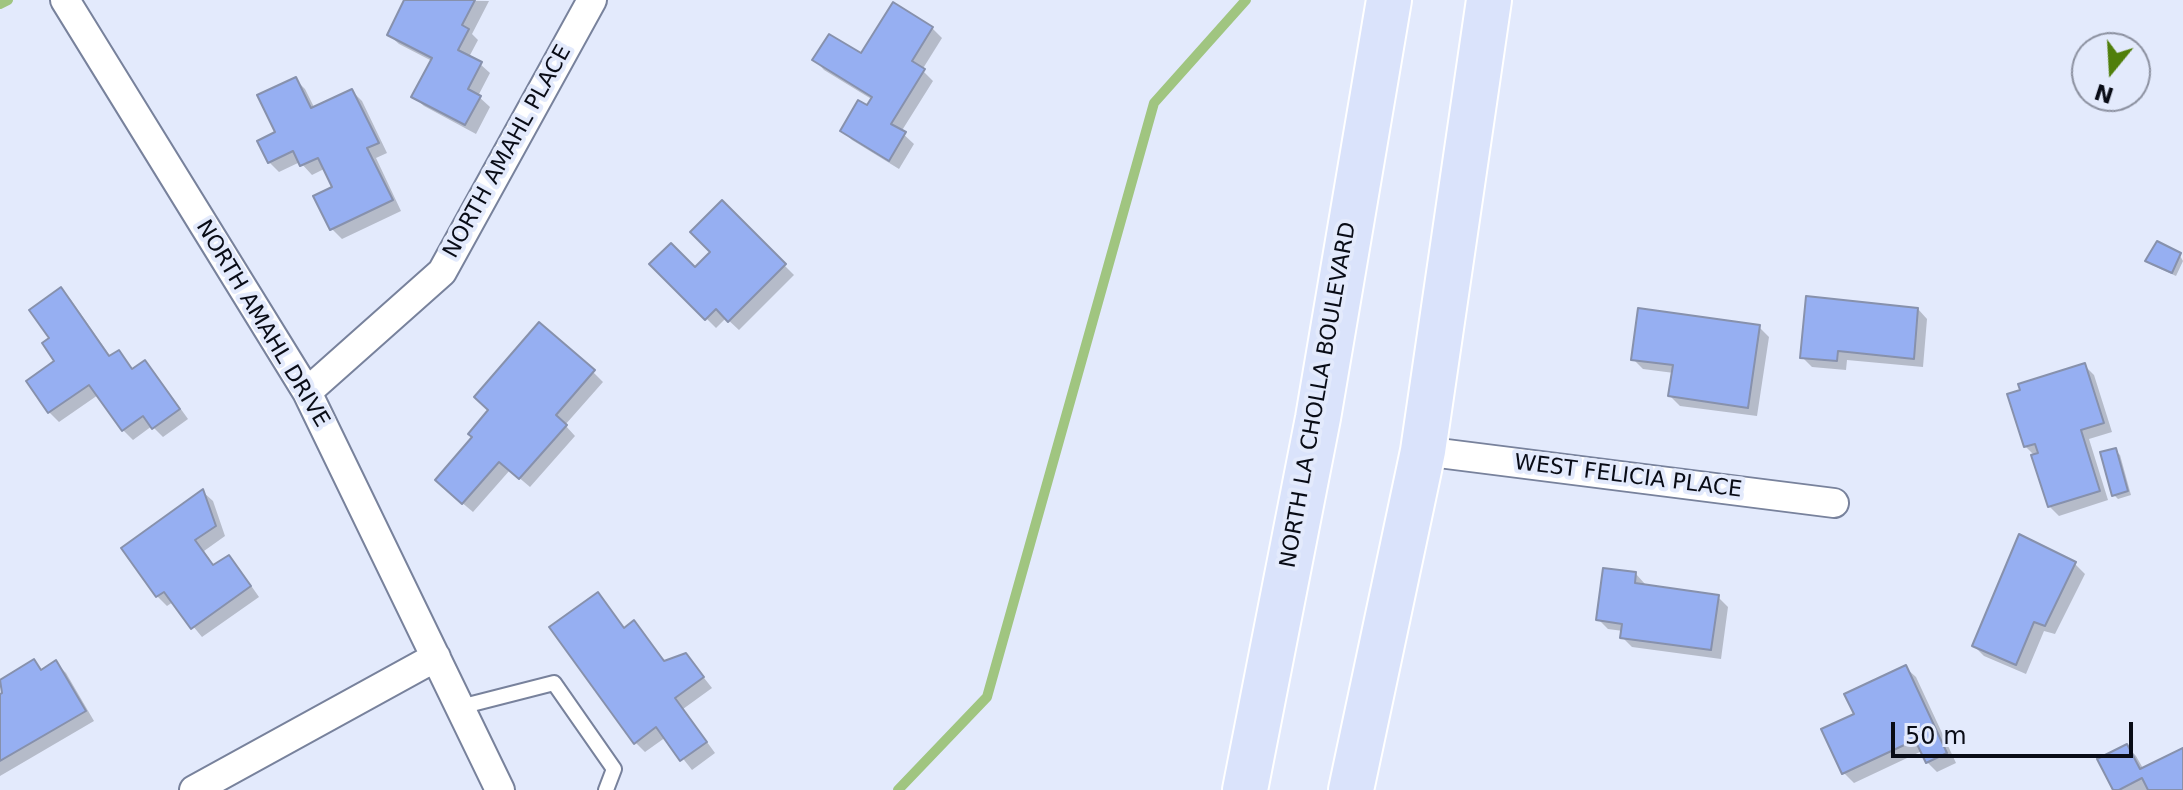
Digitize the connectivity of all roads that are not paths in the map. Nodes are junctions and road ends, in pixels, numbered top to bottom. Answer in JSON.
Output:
{"nodes":[{"id":1,"x":65,"y":0,"type":"edge"},
{"id":2,"x":592,"y":0,"type":"edge"},
{"id":3,"x":1389,"y":0,"type":"edge"},
{"id":4,"x":1489,"y":0,"type":"edge"},
{"id":5,"x":307,"y":392,"type":"junction"},
{"id":6,"x":1423,"y":451,"type":"junction"},
{"id":7,"x":1834,"y":503,"type":"dead end"},
{"id":8,"x":436,"y":657,"type":"junction"},
{"id":9,"x":460,"y":707,"type":"junction"},
{"id":10,"x":194,"y":790,"type":"edge"},
{"id":11,"x":500,"y":790,"type":"edge"},
{"id":12,"x":606,"y":790,"type":"edge"},
{"id":13,"x":1245,"y":790,"type":"edge"},
{"id":14,"x":1351,"y":790,"type":"edge"}],
"edges":[{"from":1,"to":5,"type":"street","name":"NORTH AMAHL DRIVE"},
{"from":2,"to":5,"type":"street","name":"NORTH AMAHL PLACE"},
{"from":3,"to":13,"type":"main road","name":"NORTH LA CHOLLA BOULEVARD"},
{"from":4,"to":6,"type":"main road"},
{"from":5,"to":8,"type":"street","name":"NORTH AMAHL DRIVE"},
{"from":6,"to":7,"type":"street","name":"WEST FELICIA PLACE"},
{"from":6,"to":14,"type":"main road"},
{"from":8,"to":9,"type":"street","name":"NORTH AMAHL DRIVE"},
{"from":8,"to":10,"type":"street"},
{"from":9,"to":11,"type":"street","name":"NORTH AMAHL DRIVE"},
{"from":9,"to":12,"type":"lane"}]}
